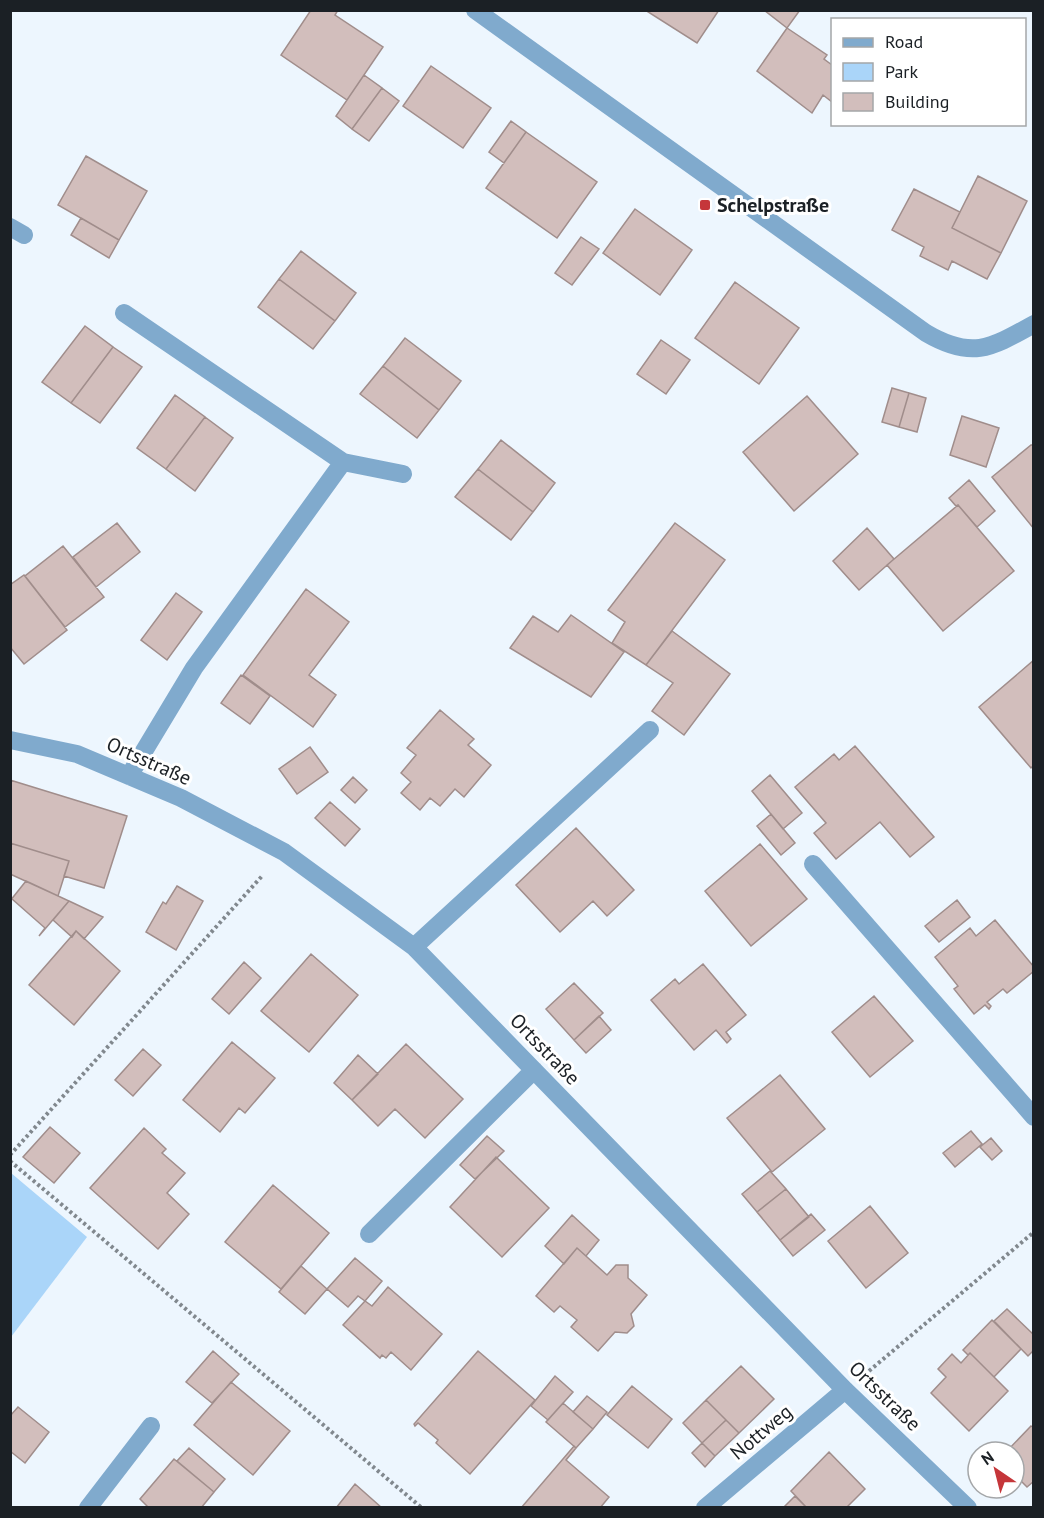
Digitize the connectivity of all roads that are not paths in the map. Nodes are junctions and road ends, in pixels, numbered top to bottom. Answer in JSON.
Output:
{"nodes":[{"id":1,"x":475,"y":10,"type":"edge"},
{"id":2,"x":124,"y":313,"type":"dead end"},
{"id":3,"x":1034,"y":324,"type":"edge"},
{"id":4,"x":343,"y":462,"type":"junction"},
{"id":5,"x":403,"y":474,"type":"dead end"},
{"id":6,"x":650,"y":730,"type":"dead end"},
{"id":7,"x":10,"y":740,"type":"edge"},
{"id":8,"x":129,"y":776,"type":"junction"},
{"id":9,"x":813,"y":864,"type":"dead end"},
{"id":10,"x":414,"y":947,"type":"junction"},
{"id":11,"x":534,"y":1070,"type":"junction"},
{"id":12,"x":1034,"y":1118,"type":"edge"},
{"id":13,"x":369,"y":1234,"type":"dead end"},
{"id":14,"x":845,"y":1390,"type":"junction"},
{"id":15,"x":151,"y":1426,"type":"dead end"},
{"id":16,"x":88,"y":1508,"type":"edge"},
{"id":17,"x":705,"y":1508,"type":"edge"},
{"id":18,"x":968,"y":1508,"type":"edge"}],
"edges":[{"from":1,"to":3,"type":"street"},
{"from":2,"to":4,"type":"street"},
{"from":4,"to":5,"type":"street"},
{"from":4,"to":8,"type":"street"},
{"from":6,"to":10,"type":"street"},
{"from":7,"to":8,"type":"street","name":"Ortsstraße"},
{"from":8,"to":10,"type":"street","name":"Ortsstraße"},
{"from":9,"to":12,"type":"street"},
{"from":10,"to":11,"type":"street","name":"Ortsstraße"},
{"from":11,"to":13,"type":"street"},
{"from":11,"to":14,"type":"street","name":"Ortsstraße"},
{"from":14,"to":17,"type":"street","name":"Nottweg"},
{"from":14,"to":18,"type":"street","name":"Ortsstraße"},
{"from":15,"to":16,"type":"street"}]}
